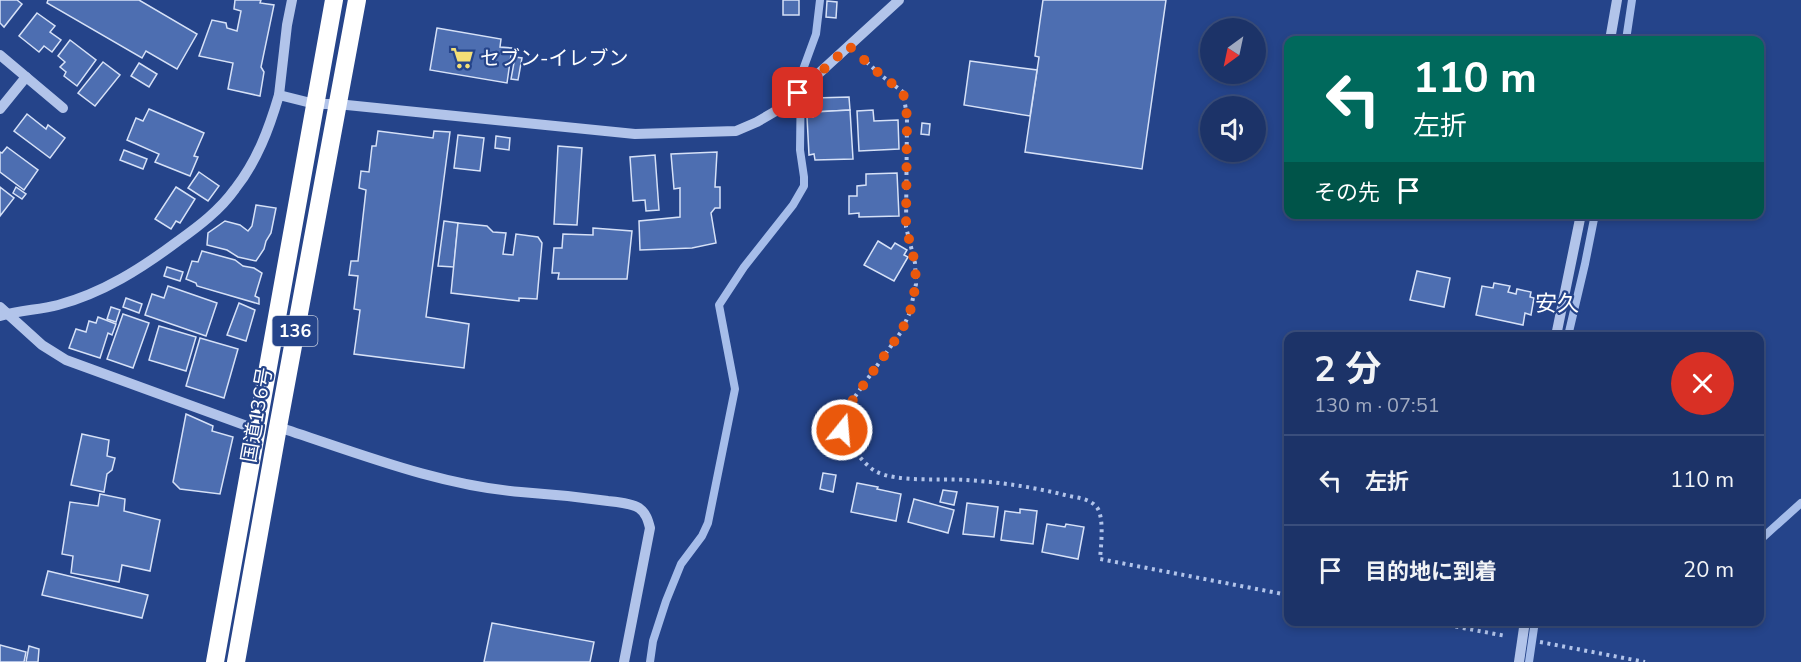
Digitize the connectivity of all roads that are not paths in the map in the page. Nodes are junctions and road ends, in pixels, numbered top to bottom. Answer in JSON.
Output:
{"nodes":[{"id":1,"x":291,"y":0,"type":"edge"},
{"id":2,"x":334,"y":0,"type":"edge"},
{"id":3,"x":357,"y":0,"type":"edge"},
{"id":4,"x":899,"y":0,"type":"edge"},
{"id":5,"x":1617,"y":0,"type":"edge"},
{"id":6,"x":1611,"y":36,"type":"edge"},
{"id":7,"x":0,"y":55,"type":"edge"},
{"id":8,"x":26,"y":77,"type":"junction"},
{"id":9,"x":279,"y":95,"type":"junction"},
{"id":10,"x":315,"y":104,"type":"junction"},
{"id":11,"x":337,"y":104,"type":"junction"},
{"id":12,"x":63,"y":108,"type":"dead end"},
{"id":13,"x":0,"y":109,"type":"edge"},
{"id":14,"x":1580,"y":219,"type":"edge"},
{"id":15,"x":2,"y":312,"type":"edge"},
{"id":16,"x":1557,"y":332,"type":"edge"},
{"id":17,"x":278,"y":427,"type":"junction"},
{"id":18,"x":258,"y":430,"type":"junction"},
{"id":19,"x":1524,"y":626,"type":"edge"},
{"id":20,"x":215,"y":662,"type":"edge"},
{"id":21,"x":236,"y":662,"type":"edge"},
{"id":22,"x":624,"y":662,"type":"edge"},
{"id":23,"x":1519,"y":662,"type":"edge"}],
"edges":[{"from":1,"to":9,"type":"street"},
{"from":2,"to":10,"type":"highway","name":"国道136号","number":"136"},
{"from":3,"to":11,"type":"highway","name":"国道136号","number":"136"},
{"from":4,"to":11,"type":"street"},
{"from":5,"to":6,"type":"street"},
{"from":7,"to":8,"type":"street"},
{"from":8,"to":12,"type":"street"},
{"from":8,"to":13,"type":"street"},
{"from":9,"to":10,"type":"street"},
{"from":9,"to":15,"type":"street"},
{"from":10,"to":11,"type":"street"},
{"from":10,"to":18,"type":"highway","name":"国道136号","number":"136"},
{"from":11,"to":17,"type":"highway","name":"国道136号","number":"136"},
{"from":14,"to":16,"type":"street"},
{"from":15,"to":18,"type":"street"},
{"from":17,"to":21,"type":"highway","name":"国道136号","number":"136"},
{"from":17,"to":22,"type":"street"},
{"from":18,"to":20,"type":"highway","name":"国道136号","number":"136"},
{"from":19,"to":23,"type":"street"}]}
